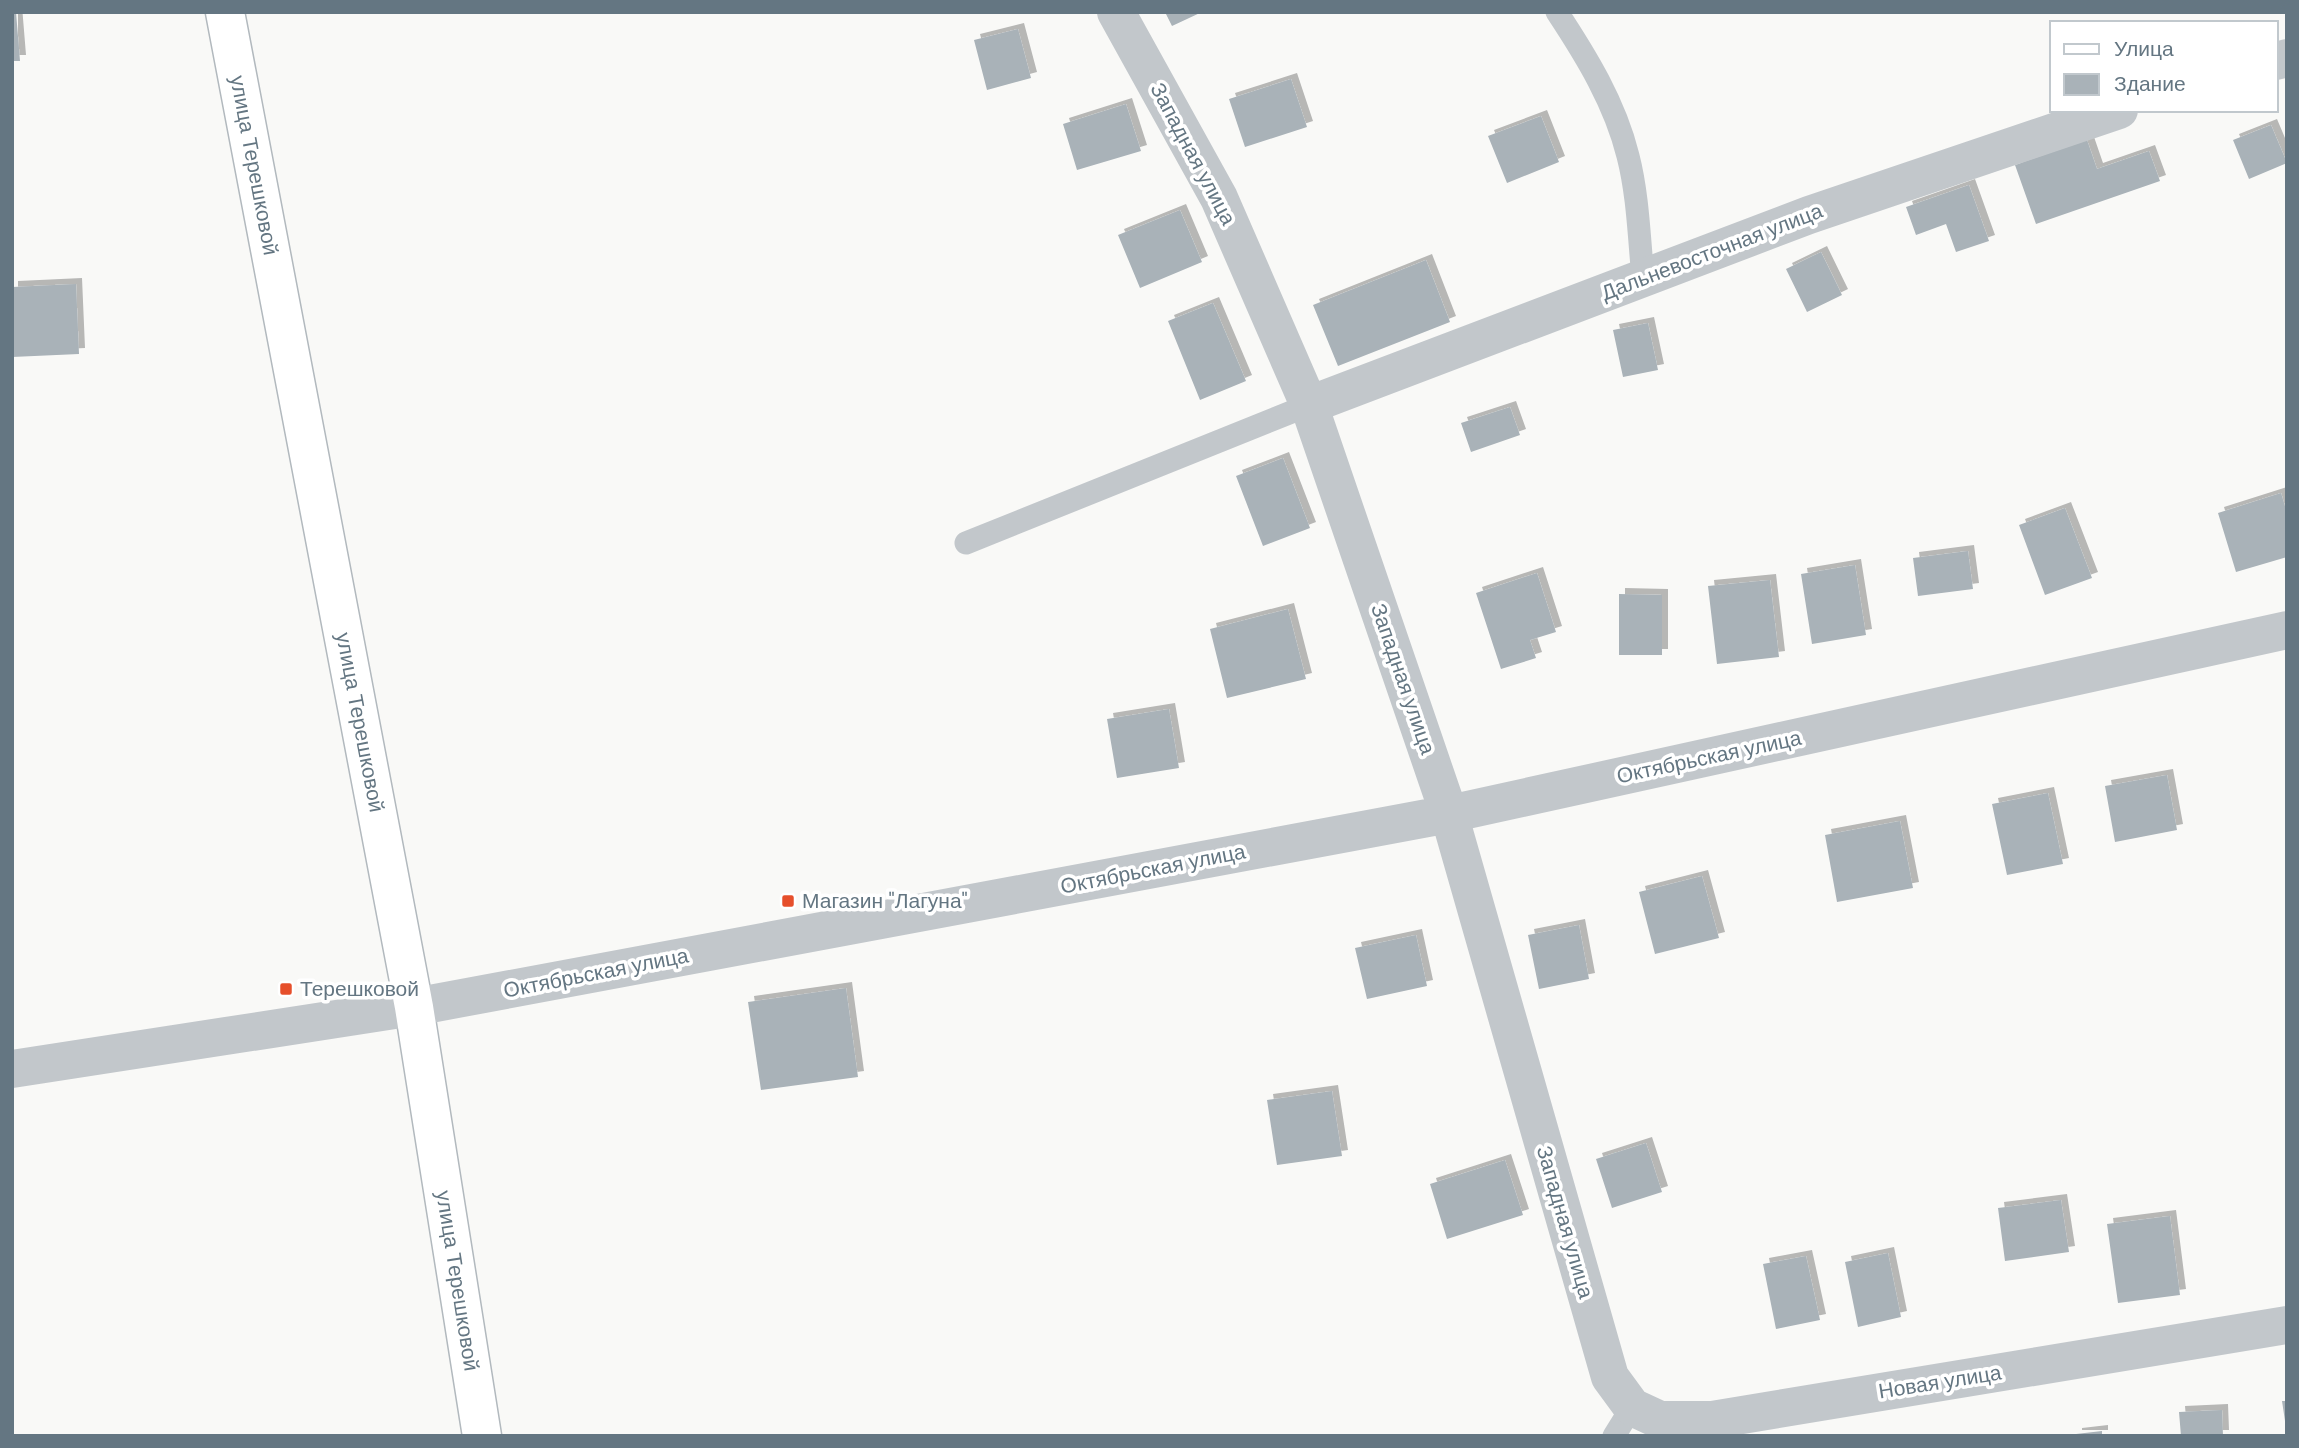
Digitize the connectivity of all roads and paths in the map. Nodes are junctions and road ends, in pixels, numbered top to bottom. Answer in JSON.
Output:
{"nodes":[{"id":1,"x":225,"y":12,"type":"edge"},
{"id":2,"x":1116,"y":12,"type":"edge"},
{"id":3,"x":1557,"y":12,"type":"edge"},
{"id":4,"x":2113,"y":112,"type":"edge"},
{"id":5,"x":1643,"y":278,"type":"junction"},
{"id":6,"x":1309,"y":405,"type":"junction"},
{"id":7,"x":966,"y":543,"type":"dead end"},
{"id":8,"x":2287,"y":630,"type":"edge"},
{"id":9,"x":1449,"y":814,"type":"junction"},
{"id":10,"x":414,"y":1007,"type":"junction"},
{"id":11,"x":12,"y":1069,"type":"edge"},
{"id":12,"x":2287,"y":1325,"type":"edge"},
{"id":13,"x":1618,"y":1406,"type":"edge"},
{"id":14,"x":482,"y":1436,"type":"edge"}],
"edges":[{"from":1,"to":10,"type":"main road","name":"улица Терешковой"},
{"from":2,"to":6,"type":"street","name":"Западная улица"},
{"from":3,"to":5,"type":"lane"},
{"from":4,"to":5,"type":"street","name":"Дальневосточная улица"},
{"from":5,"to":6,"type":"street","name":"Дальневосточная улица"},
{"from":6,"to":7,"type":"lane"},
{"from":6,"to":9,"type":"street","name":"Западная улица"},
{"from":8,"to":9,"type":"street","name":"Октябрьская улица"},
{"from":9,"to":10,"type":"street","name":"Октябрьская улица"},
{"from":9,"to":13,"type":"street","name":"Западная улица"},
{"from":10,"to":11,"type":"street","name":"Октябрьская улица"},
{"from":10,"to":14,"type":"main road","name":"улица Терешковой"},
{"from":12,"to":13,"type":"street","name":"Новая улица"}]}
